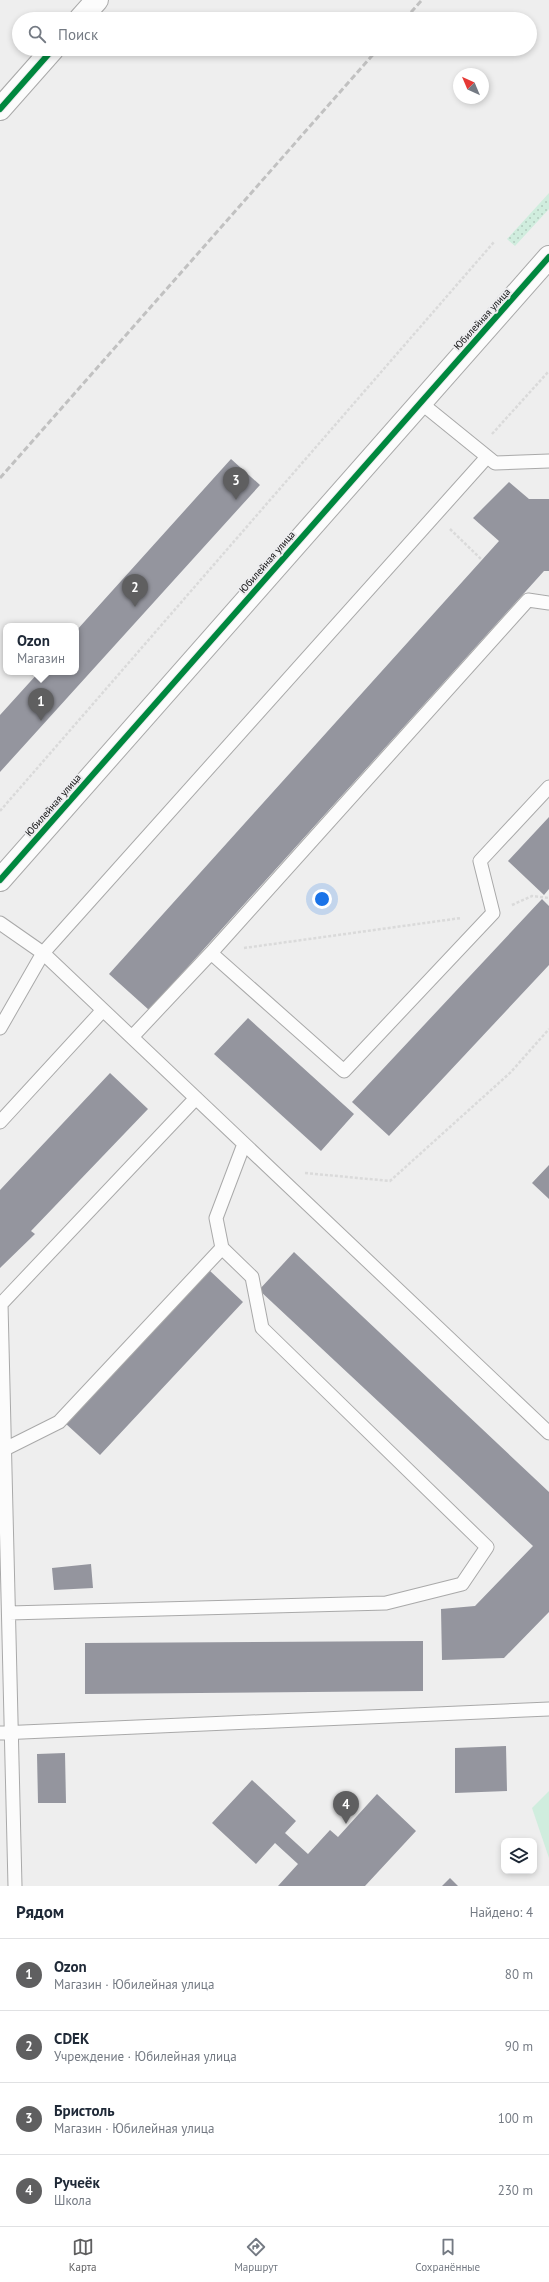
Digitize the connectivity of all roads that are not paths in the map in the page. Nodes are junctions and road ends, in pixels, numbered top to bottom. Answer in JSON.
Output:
{"nodes":[{"id":1,"x":97,"y":0,"type":"edge"},
{"id":2,"x":86,"y":12,"type":"edge"},
{"id":3,"x":47,"y":56,"type":"edge"},
{"id":4,"x":0,"y":109,"type":"edge"},
{"id":5,"x":549,"y":257,"type":"edge"},
{"id":6,"x":541,"y":273,"type":"edge"},
{"id":7,"x":421,"y":403,"type":"junction"},
{"id":8,"x":487,"y":457,"type":"junction"},
{"id":9,"x":549,"y":462,"type":"edge"},
{"id":10,"x":549,"y":604,"type":"edge"},
{"id":11,"x":549,"y":787,"type":"edge"},
{"id":12,"x":0,"y":880,"type":"edge"},
{"id":13,"x":0,"y":923,"type":"edge"},
{"id":14,"x":43,"y":953,"type":"junction"},
{"id":15,"x":211,"y":953,"type":"junction"},
{"id":16,"x":103,"y":1010,"type":"junction"},
{"id":17,"x":0,"y":1028,"type":"edge"},
{"id":18,"x":132,"y":1037,"type":"junction"},
{"id":19,"x":196,"y":1098,"type":"junction"},
{"id":20,"x":0,"y":1122,"type":"edge"},
{"id":21,"x":244,"y":1144,"type":"junction"},
{"id":22,"x":222,"y":1248,"type":"junction"},
{"id":23,"x":549,"y":1433,"type":"edge"},
{"id":24,"x":5,"y":1449,"type":"junction"},
{"id":25,"x":9,"y":1613,"type":"junction"},
{"id":26,"x":549,"y":1709,"type":"edge"},
{"id":27,"x":6,"y":1733,"type":"edge"},
{"id":28,"x":15,"y":1886,"type":"edge"}],
"edges":[{"from":1,"to":2,"type":"street"},
{"from":3,"to":4,"type":"street"},
{"from":5,"to":6,"type":"street","name":"Юбилейная улица"},
{"from":6,"to":7,"type":"street","name":"Юбилейная улица"},
{"from":7,"to":8,"type":"lane"},
{"from":7,"to":12,"type":"street","name":"Юбилейная улица"},
{"from":8,"to":9,"type":"lane"},
{"from":8,"to":14,"type":"lane"},
{"from":10,"to":15,"type":"lane"},
{"from":11,"to":15,"type":"lane"},
{"from":13,"to":14,"type":"lane"},
{"from":14,"to":16,"type":"lane"},
{"from":14,"to":17,"type":"lane"},
{"from":15,"to":18,"type":"lane"},
{"from":16,"to":18,"type":"lane"},
{"from":16,"to":20,"type":"lane"},
{"from":18,"to":19,"type":"lane"},
{"from":19,"to":21,"type":"lane"},
{"from":19,"to":24,"type":"lane"},
{"from":21,"to":22,"type":"lane"},
{"from":21,"to":23,"type":"lane"},
{"from":22,"to":24,"type":"lane"},
{"from":22,"to":25,"type":"lane"},
{"from":24,"to":25,"type":"lane"},
{"from":25,"to":27,"type":"lane"},
{"from":26,"to":27,"type":"lane"},
{"from":27,"to":28,"type":"lane"}]}
